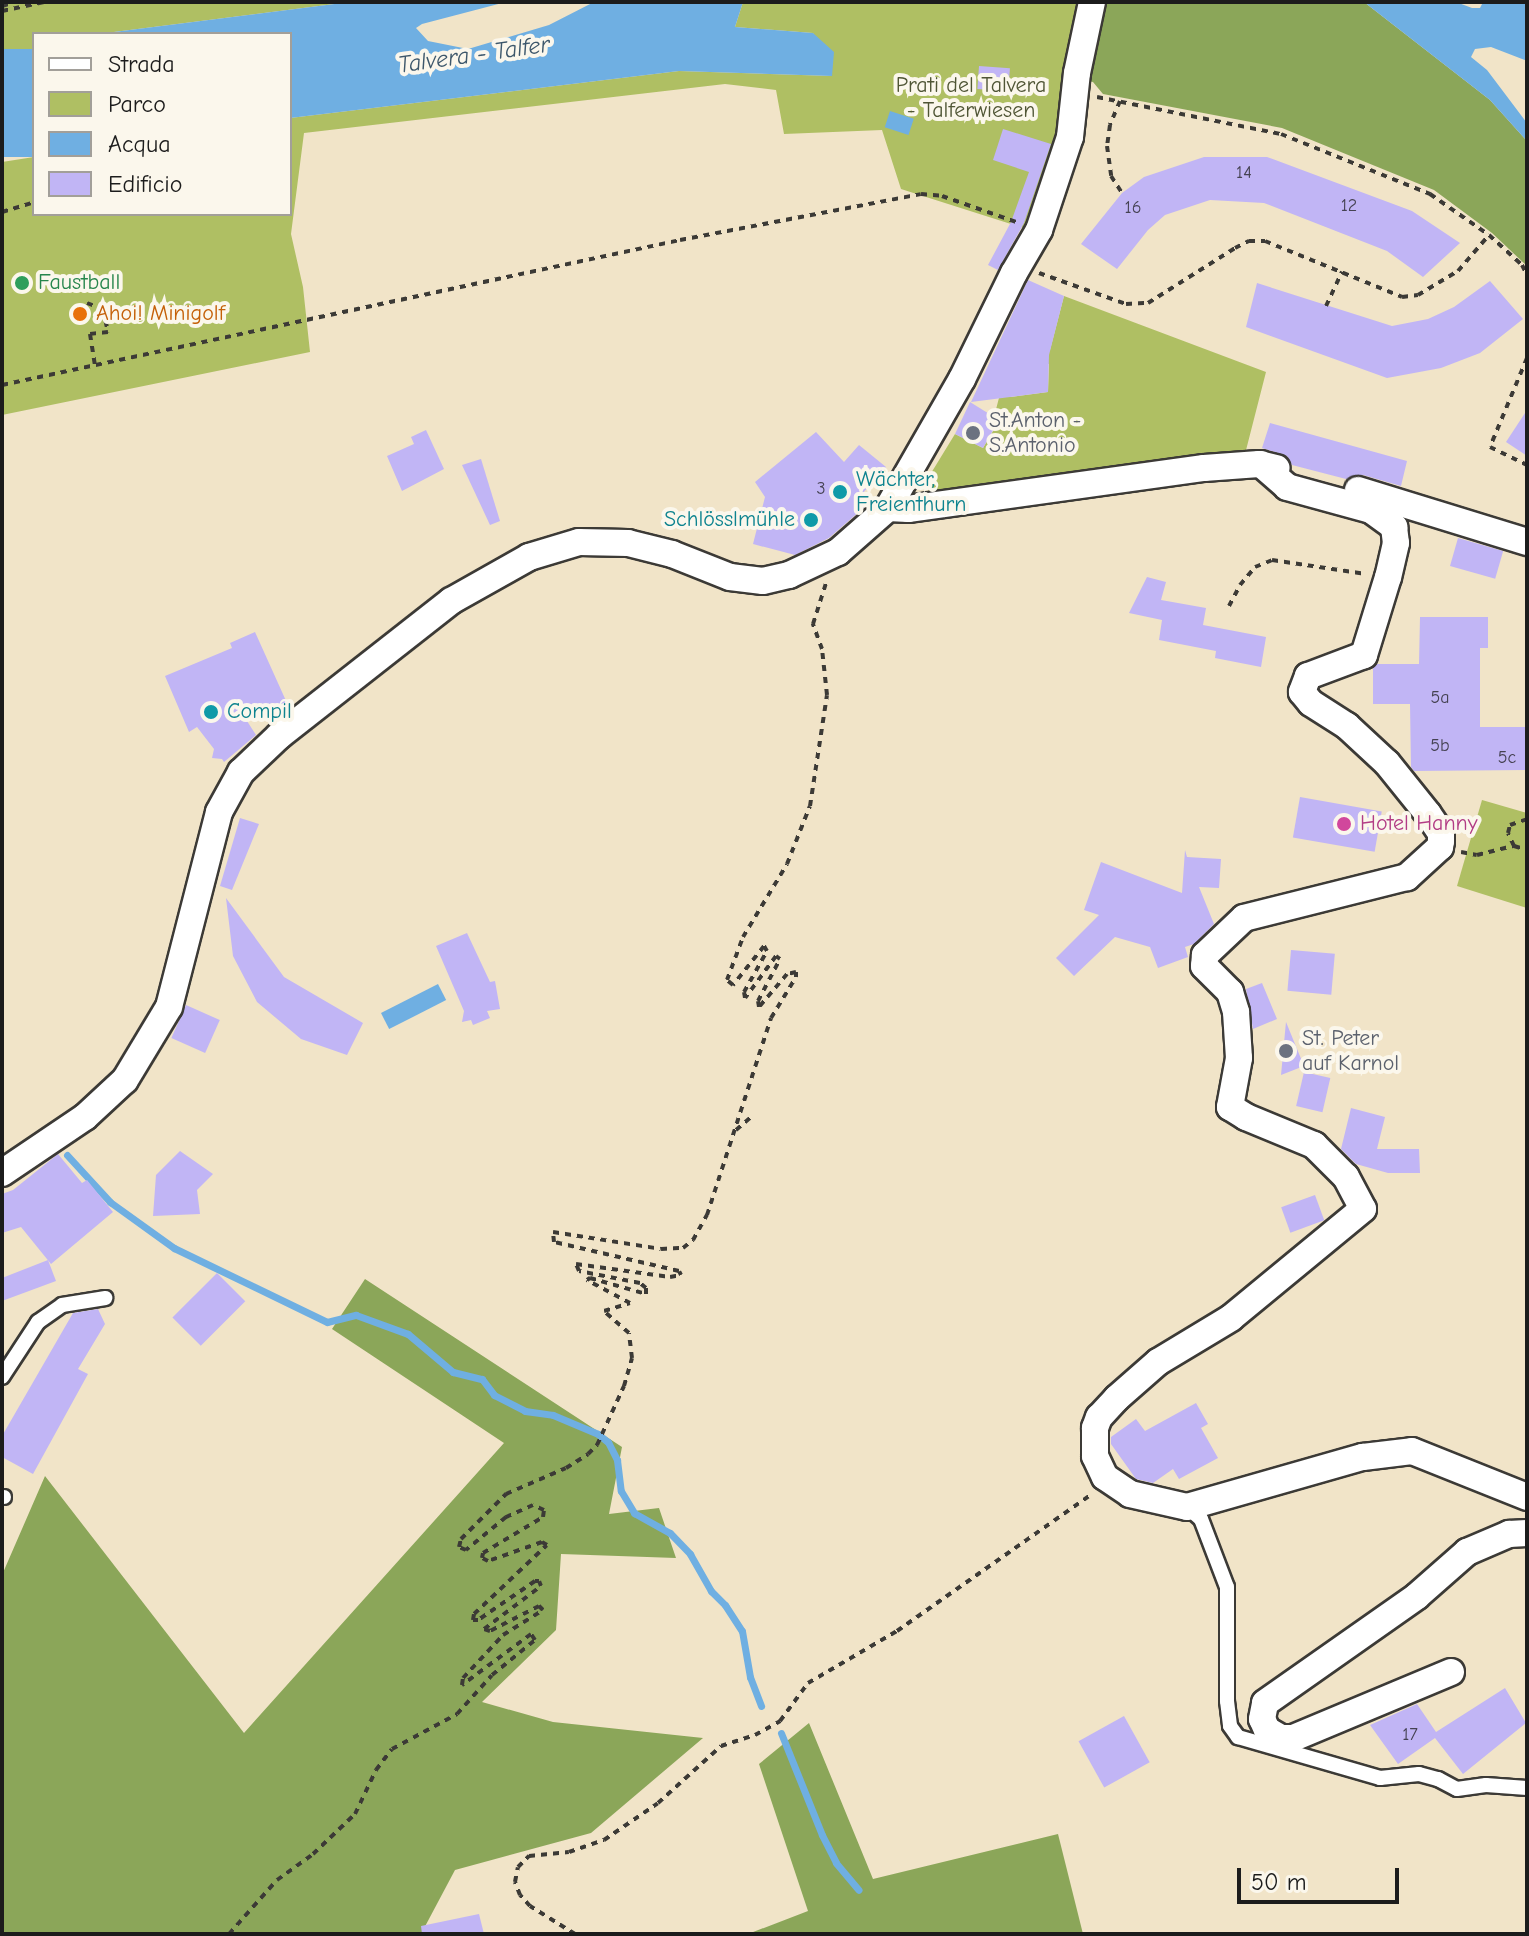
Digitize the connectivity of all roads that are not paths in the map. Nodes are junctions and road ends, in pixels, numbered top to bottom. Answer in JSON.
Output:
{"nodes":[{"id":1,"x":1092,"y":2,"type":"edge"},
{"id":2,"x":1261,"y":464,"type":"junction"},
{"id":3,"x":888,"y":508,"type":"junction"},
{"id":4,"x":1527,"y":542,"type":"edge"},
{"id":5,"x":2,"y":1173,"type":"edge"},
{"id":6,"x":105,"y":1298,"type":"dead end"},
{"id":7,"x":2,"y":1377,"type":"edge"},
{"id":8,"x":1527,"y":1497,"type":"edge"},
{"id":9,"x":1187,"y":1507,"type":"junction"},
{"id":10,"x":1527,"y":1533,"type":"edge"},
{"id":11,"x":1451,"y":1672,"type":"dead end"},
{"id":12,"x":1279,"y":1744,"type":"junction"},
{"id":13,"x":1527,"y":1788,"type":"edge"}],
"edges":[{"from":1,"to":3,"type":"street"},
{"from":2,"to":3,"type":"street"},
{"from":2,"to":4,"type":"street"},
{"from":2,"to":9,"type":"street"},
{"from":3,"to":5,"type":"street"},
{"from":6,"to":7,"type":"lane"},
{"from":8,"to":9,"type":"street"},
{"from":9,"to":12,"type":"lane"},
{"from":10,"to":12,"type":"street"},
{"from":11,"to":12,"type":"street"},
{"from":12,"to":13,"type":"lane"}]}
